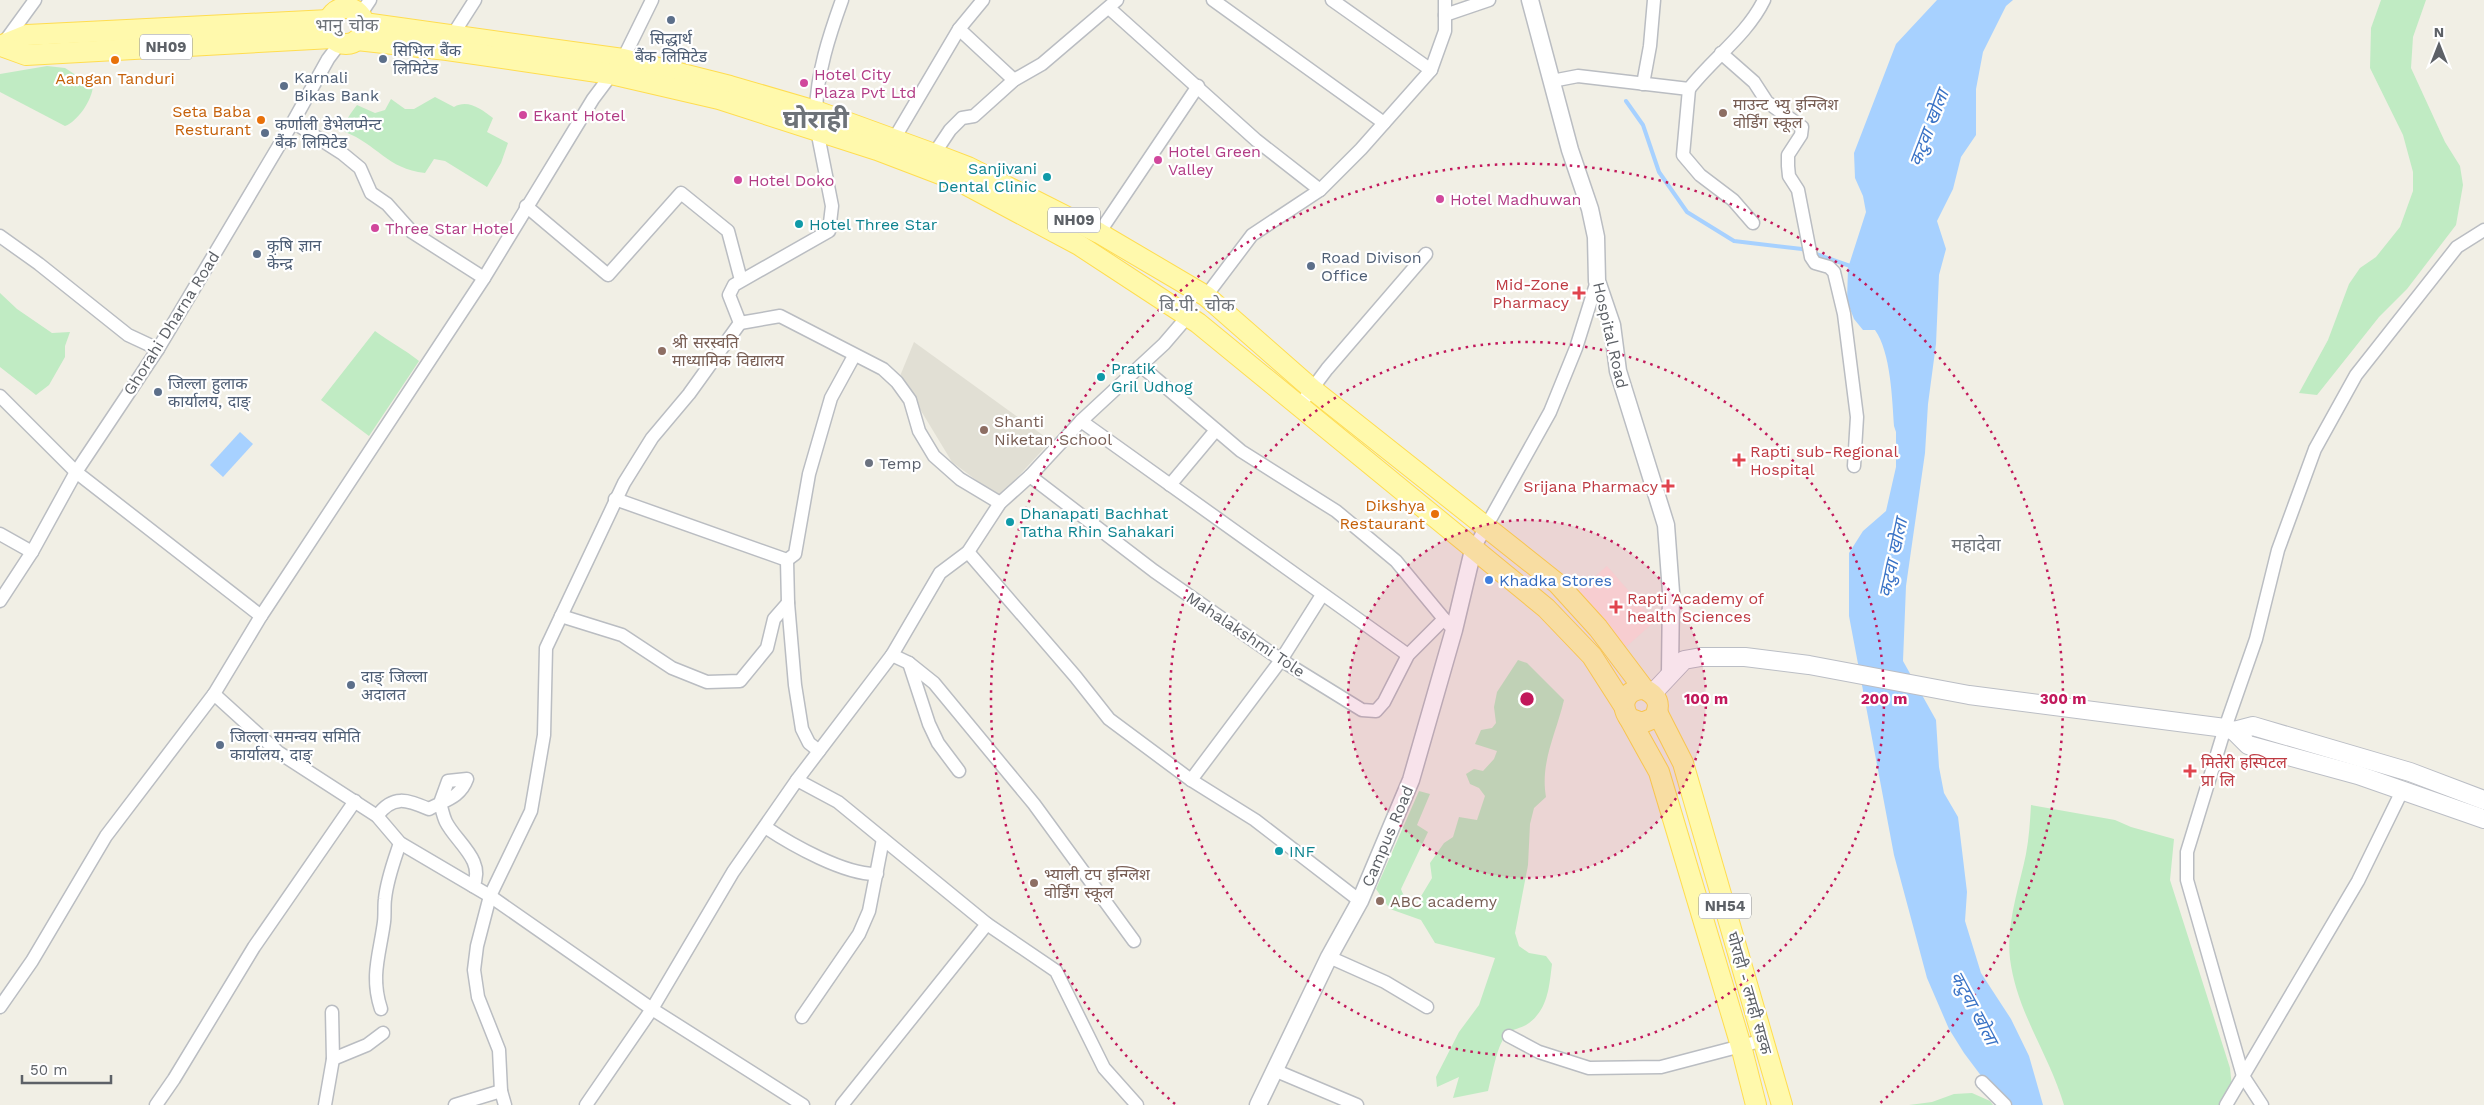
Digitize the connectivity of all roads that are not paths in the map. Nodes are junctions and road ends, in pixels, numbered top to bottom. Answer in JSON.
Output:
{"nodes":[{"id":1,"x":35,"y":0,"type":"edge"},
{"id":2,"x":475,"y":0,"type":"edge"},
{"id":3,"x":652,"y":0,"type":"edge"},
{"id":4,"x":842,"y":0,"type":"edge"},
{"id":5,"x":983,"y":0,"type":"edge"},
{"id":6,"x":1213,"y":0,"type":"edge"},
{"id":7,"x":1332,"y":0,"type":"edge"},
{"id":8,"x":1445,"y":0,"type":"edge"},
{"id":9,"x":1489,"y":0,"type":"edge"},
{"id":10,"x":1530,"y":0,"type":"edge"},
{"id":11,"x":1654,"y":0,"type":"edge"},
{"id":12,"x":1764,"y":0,"type":"edge"},
{"id":13,"x":1113,"y":4,"type":"edge"},
{"id":14,"x":1445,"y":15,"type":"junction"},
{"id":15,"x":349,"y":21,"type":"edge"},
{"id":16,"x":959,"y":29,"type":"junction"},
{"id":17,"x":452,"y":36,"type":"junction"},
{"id":18,"x":0,"y":47,"type":"edge"},
{"id":19,"x":1721,"y":53,"type":"junction"},
{"id":20,"x":617,"y":67,"type":"junction"},
{"id":21,"x":1431,"y":70,"type":"junction"},
{"id":22,"x":1014,"y":80,"type":"junction"},
{"id":23,"x":1552,"y":81,"type":"junction"},
{"id":24,"x":1643,"y":84,"type":"junction"},
{"id":25,"x":1198,"y":86,"type":"junction"},
{"id":26,"x":1689,"y":89,"type":"junction"},
{"id":27,"x":816,"y":121,"type":"junction"},
{"id":28,"x":293,"y":122,"type":"junction"},
{"id":29,"x":1384,"y":123,"type":"junction"},
{"id":30,"x":894,"y":139,"type":"junction"},
{"id":31,"x":934,"y":154,"type":"junction"},
{"id":32,"x":1320,"y":190,"type":"junction"},
{"id":33,"x":526,"y":206,"type":"junction"},
{"id":34,"x":1753,"y":223,"type":"dead end"},
{"id":35,"x":2484,"y":230,"type":"edge"},
{"id":36,"x":1099,"y":233,"type":"junction"},
{"id":37,"x":0,"y":236,"type":"edge"},
{"id":38,"x":1426,"y":254,"type":"dead end"},
{"id":39,"x":484,"y":278,"type":"junction"},
{"id":40,"x":741,"y":280,"type":"junction"},
{"id":41,"x":1597,"y":281,"type":"junction"},
{"id":42,"x":1204,"y":296,"type":"junction"},
{"id":43,"x":1188,"y":317,"type":"junction"},
{"id":44,"x":740,"y":323,"type":"junction"},
{"id":45,"x":158,"y":348,"type":"junction"},
{"id":46,"x":854,"y":356,"type":"junction"},
{"id":47,"x":1140,"y":366,"type":"junction"},
{"id":48,"x":1312,"y":389,"type":"junction"},
{"id":49,"x":0,"y":396,"type":"edge"},
{"id":50,"x":1300,"y":405,"type":"junction"},
{"id":51,"x":1081,"y":421,"type":"junction"},
{"id":52,"x":1216,"y":430,"type":"junction"},
{"id":53,"x":1854,"y":466,"type":"dead end"},
{"id":54,"x":76,"y":472,"type":"junction"},
{"id":55,"x":1030,"y":476,"type":"junction"},
{"id":56,"x":1170,"y":485,"type":"junction"},
{"id":57,"x":615,"y":499,"type":"junction"},
{"id":58,"x":1000,"y":502,"type":"junction"},
{"id":59,"x":1486,"y":528,"type":"junction"},
{"id":60,"x":0,"y":534,"type":"edge"},
{"id":61,"x":1473,"y":550,"type":"junction"},
{"id":62,"x":32,"y":552,"type":"junction"},
{"id":63,"x":968,"y":552,"type":"junction"},
{"id":64,"x":788,"y":560,"type":"junction"},
{"id":65,"x":1322,"y":595,"type":"junction"},
{"id":66,"x":0,"y":601,"type":"edge"},
{"id":67,"x":788,"y":603,"type":"junction"},
{"id":68,"x":261,"y":616,"type":"junction"},
{"id":69,"x":561,"y":616,"type":"junction"},
{"id":70,"x":1449,"y":624,"type":"junction"},
{"id":71,"x":1408,"y":654,"type":"junction"},
{"id":72,"x":892,"y":655,"type":"junction"},
{"id":73,"x":1281,"y":660,"type":"junction"},
{"id":74,"x":909,"y":663,"type":"junction"},
{"id":75,"x":1670,"y":673,"type":"junction"},
{"id":76,"x":214,"y":694,"type":"junction"},
{"id":77,"x":1651,"y":698,"type":"junction"},
{"id":78,"x":1626,"y":712,"type":"junction"},
{"id":79,"x":2230,"y":730,"type":"junction"},
{"id":80,"x":819,"y":751,"type":"junction"},
{"id":81,"x":958,"y":771,"type":"dead end"},
{"id":82,"x":797,"y":780,"type":"junction"},
{"id":83,"x":1192,"y":780,"type":"junction"},
{"id":84,"x":2403,"y":789,"type":"junction"},
{"id":85,"x":2484,"y":800,"type":"edge"},
{"id":86,"x":355,"y":802,"type":"junction"},
{"id":87,"x":377,"y":816,"type":"junction"},
{"id":88,"x":2484,"y":819,"type":"edge"},
{"id":89,"x":765,"y":827,"type":"junction"},
{"id":90,"x":883,"y":839,"type":"junction"},
{"id":91,"x":400,"y":843,"type":"junction"},
{"id":92,"x":877,"y":874,"type":"junction"},
{"id":93,"x":473,"y":886,"type":"junction"},
{"id":94,"x":490,"y":896,"type":"junction"},
{"id":95,"x":1360,"y":901,"type":"junction"},
{"id":96,"x":987,"y":924,"type":"junction"},
{"id":97,"x":1134,"y":941,"type":"dead end"},
{"id":98,"x":1329,"y":957,"type":"junction"},
{"id":99,"x":0,"y":1007,"type":"edge"},
{"id":100,"x":1427,"y":1007,"type":"dead end"},
{"id":101,"x":381,"y":1008,"type":"dead end"},
{"id":102,"x":652,"y":1010,"type":"junction"},
{"id":103,"x":332,"y":1012,"type":"dead end"},
{"id":104,"x":802,"y":1017,"type":"dead end"},
{"id":105,"x":383,"y":1033,"type":"dead end"},
{"id":106,"x":1509,"y":1036,"type":"dead end"},
{"id":107,"x":1764,"y":1040,"type":"junction"},
{"id":108,"x":1741,"y":1046,"type":"junction"},
{"id":109,"x":333,"y":1059,"type":"junction"},
{"id":110,"x":1274,"y":1070,"type":"junction"},
{"id":111,"x":2243,"y":1076,"type":"junction"},
{"id":112,"x":1982,"y":1082,"type":"dead end"},
{"id":113,"x":501,"y":1091,"type":"junction"},
{"id":114,"x":799,"y":1104,"type":"edge"},
{"id":115,"x":156,"y":1105,"type":"edge"},
{"id":116,"x":325,"y":1105,"type":"edge"},
{"id":117,"x":456,"y":1105,"type":"edge"},
{"id":118,"x":505,"y":1105,"type":"edge"},
{"id":119,"x":586,"y":1105,"type":"edge"},
{"id":120,"x":842,"y":1105,"type":"edge"},
{"id":121,"x":1137,"y":1105,"type":"edge"},
{"id":122,"x":1258,"y":1105,"type":"edge"},
{"id":123,"x":1357,"y":1105,"type":"edge"},
{"id":124,"x":1756,"y":1105,"type":"edge"},
{"id":125,"x":1782,"y":1105,"type":"edge"},
{"id":126,"x":2005,"y":1105,"type":"edge"},
{"id":127,"x":2226,"y":1105,"type":"edge"},
{"id":128,"x":2262,"y":1105,"type":"edge"}],
"edges":[{"from":1,"to":18,"type":"street"},
{"from":2,"to":17,"type":"street"},
{"from":3,"to":20,"type":"street"},
{"from":4,"to":27,"type":"street"},
{"from":5,"to":16,"type":"street"},
{"from":6,"to":29,"type":"street"},
{"from":7,"to":21,"type":"street"},
{"from":8,"to":14,"type":"street"},
{"from":9,"to":14,"type":"street"},
{"from":10,"to":23,"type":"street","name":"Hospital Road"},
{"from":11,"to":24,"type":"street"},
{"from":12,"to":19,"type":"street"},
{"from":13,"to":22,"type":"street"},
{"from":13,"to":25,"type":"street"},
{"from":14,"to":21,"type":"street"},
{"from":15,"to":17,"type":"main road","number":"NH09"},
{"from":15,"to":18,"type":"main road","number":"NH09"},
{"from":15,"to":20,"type":"main road","number":"NH09"},
{"from":15,"to":28,"type":"street","name":"Ghorahi Dharna Road"},
{"from":16,"to":22,"type":"street"},
{"from":16,"to":30,"type":"street"},
{"from":17,"to":20,"type":"main road","number":"NH09"},
{"from":19,"to":26,"type":"street"},
{"from":19,"to":53,"type":"street"},
{"from":20,"to":27,"type":"main road","number":"NH09"},
{"from":20,"to":33,"type":"street"},
{"from":21,"to":29,"type":"street"},
{"from":22,"to":31,"type":"street"},
{"from":23,"to":24,"type":"street"},
{"from":23,"to":41,"type":"street","name":"Hospital Road"},
{"from":24,"to":26,"type":"street"},
{"from":25,"to":32,"type":"street"},
{"from":25,"to":36,"type":"street"},
{"from":26,"to":34,"type":"street"},
{"from":27,"to":30,"type":"main road","number":"NH09"},
{"from":27,"to":40,"type":"street"},
{"from":27,"to":43,"type":"main road","number":"NH09"},
{"from":28,"to":39,"type":"street"},
{"from":28,"to":45,"type":"street","name":"Ghorahi Dharna Road"},
{"from":29,"to":32,"type":"street"},
{"from":30,"to":31,"type":"main road","number":"NH09"},
{"from":31,"to":36,"type":"main road","number":"NH09"},
{"from":32,"to":42,"type":"street"},
{"from":33,"to":39,"type":"street"},
{"from":33,"to":40,"type":"street"},
{"from":35,"to":79,"type":"street"},
{"from":36,"to":42,"type":"main road","number":"NH09"},
{"from":37,"to":45,"type":"street"},
{"from":38,"to":48,"type":"street"},
{"from":39,"to":68,"type":"street"},
{"from":40,"to":44,"type":"street"},
{"from":41,"to":59,"type":"street"},
{"from":41,"to":75,"type":"street","name":"Hospital Road"},
{"from":42,"to":43,"type":"main road"},
{"from":42,"to":48,"type":"main road","number":"NH09"},
{"from":43,"to":47,"type":"street"},
{"from":43,"to":50,"type":"main road","number":"NH09"},
{"from":44,"to":46,"type":"street"},
{"from":44,"to":57,"type":"street"},
{"from":45,"to":54,"type":"street","name":"Ghorahi Dharna Road"},
{"from":46,"to":58,"type":"street"},
{"from":46,"to":64,"type":"street"},
{"from":47,"to":51,"type":"street"},
{"from":47,"to":52,"type":"street"},
{"from":48,"to":50,"type":"street"},
{"from":48,"to":59,"type":"main road","number":"NH09"},
{"from":49,"to":54,"type":"street"},
{"from":50,"to":61,"type":"main road","number":"NH09"},
{"from":51,"to":55,"type":"street"},
{"from":51,"to":56,"type":"street"},
{"from":52,"to":56,"type":"street"},
{"from":52,"to":70,"type":"street"},
{"from":54,"to":62,"type":"street","name":"Ghorahi Dharna Road"},
{"from":54,"to":68,"type":"street"},
{"from":55,"to":58,"type":"street"},
{"from":55,"to":73,"type":"street","name":"Mahalakshmi Tole"},
{"from":56,"to":65,"type":"street"},
{"from":57,"to":64,"type":"street"},
{"from":57,"to":69,"type":"street"},
{"from":58,"to":63,"type":"street"},
{"from":59,"to":61,"type":"street"},
{"from":59,"to":77,"type":"main road","number":"NH09"},
{"from":60,"to":62,"type":"street"},
{"from":61,"to":70,"type":"street","name":"Campus Road"},
{"from":61,"to":78,"type":"main road","number":"NH09"},
{"from":62,"to":66,"type":"street","name":"Ghorahi Dharna Road"},
{"from":63,"to":72,"type":"street"},
{"from":63,"to":83,"type":"street"},
{"from":64,"to":67,"type":"street"},
{"from":65,"to":71,"type":"street"},
{"from":65,"to":73,"type":"street"},
{"from":67,"to":69,"type":"street"},
{"from":67,"to":80,"type":"street"},
{"from":68,"to":76,"type":"street"},
{"from":69,"to":94,"type":"street"},
{"from":70,"to":71,"type":"street","name":"Mahalakshmi Tole"},
{"from":70,"to":95,"type":"street","name":"Campus Road"},
{"from":71,"to":73,"type":"street","name":"Mahalakshmi Tole"},
{"from":72,"to":74,"type":"street"},
{"from":72,"to":80,"type":"street"},
{"from":73,"to":83,"type":"street"},
{"from":74,"to":81,"type":"street"},
{"from":74,"to":97,"type":"street"},
{"from":75,"to":77,"type":"main road"},
{"from":75,"to":79,"type":"main road"},
{"from":76,"to":86,"type":"street"},
{"from":76,"to":99,"type":"street"},
{"from":77,"to":78,"type":"main road"},
{"from":77,"to":78,"type":"main road"},
{"from":77,"to":107,"type":"main road","name":"घोराही - लमही सडक","number":"NH54"},
{"from":78,"to":108,"type":"main road","name":"घोराही - लमही सडक","number":"NH54"},
{"from":79,"to":84,"type":"main road"},
{"from":79,"to":85,"type":"main road"},
{"from":79,"to":111,"type":"street"},
{"from":80,"to":82,"type":"street"},
{"from":82,"to":89,"type":"street"},
{"from":82,"to":90,"type":"street"},
{"from":83,"to":95,"type":"street"},
{"from":84,"to":88,"type":"main road"},
{"from":84,"to":111,"type":"street"},
{"from":86,"to":87,"type":"street"},
{"from":86,"to":115,"type":"street"},
{"from":87,"to":91,"type":"street"},
{"from":87,"to":93,"type":"street"},
{"from":89,"to":92,"type":"street"},
{"from":89,"to":102,"type":"street"},
{"from":90,"to":92,"type":"street"},
{"from":90,"to":96,"type":"street"},
{"from":91,"to":93,"type":"street"},
{"from":91,"to":101,"type":"street"},
{"from":92,"to":104,"type":"street"},
{"from":93,"to":94,"type":"street"},
{"from":94,"to":102,"type":"street"},
{"from":94,"to":113,"type":"street"},
{"from":95,"to":98,"type":"street","name":"Campus Road"},
{"from":96,"to":120,"type":"street"},
{"from":96,"to":121,"type":"street"},
{"from":98,"to":100,"type":"street"},
{"from":98,"to":110,"type":"street","name":"Campus Road"},
{"from":102,"to":114,"type":"street"},
{"from":102,"to":119,"type":"street"},
{"from":103,"to":109,"type":"street"},
{"from":105,"to":109,"type":"street"},
{"from":106,"to":108,"type":"street"},
{"from":107,"to":108,"type":"street"},
{"from":107,"to":125,"type":"main road","name":"घोराही - लमही सडक","number":"NH54"},
{"from":108,"to":124,"type":"main road","name":"घोराही - लमही सडक","number":"NH54"},
{"from":109,"to":116,"type":"street"},
{"from":110,"to":122,"type":"street","name":"Campus Road"},
{"from":110,"to":123,"type":"street"},
{"from":111,"to":127,"type":"street"},
{"from":111,"to":128,"type":"street"},
{"from":112,"to":126,"type":"street"},
{"from":113,"to":117,"type":"street"},
{"from":113,"to":118,"type":"street"}]}
